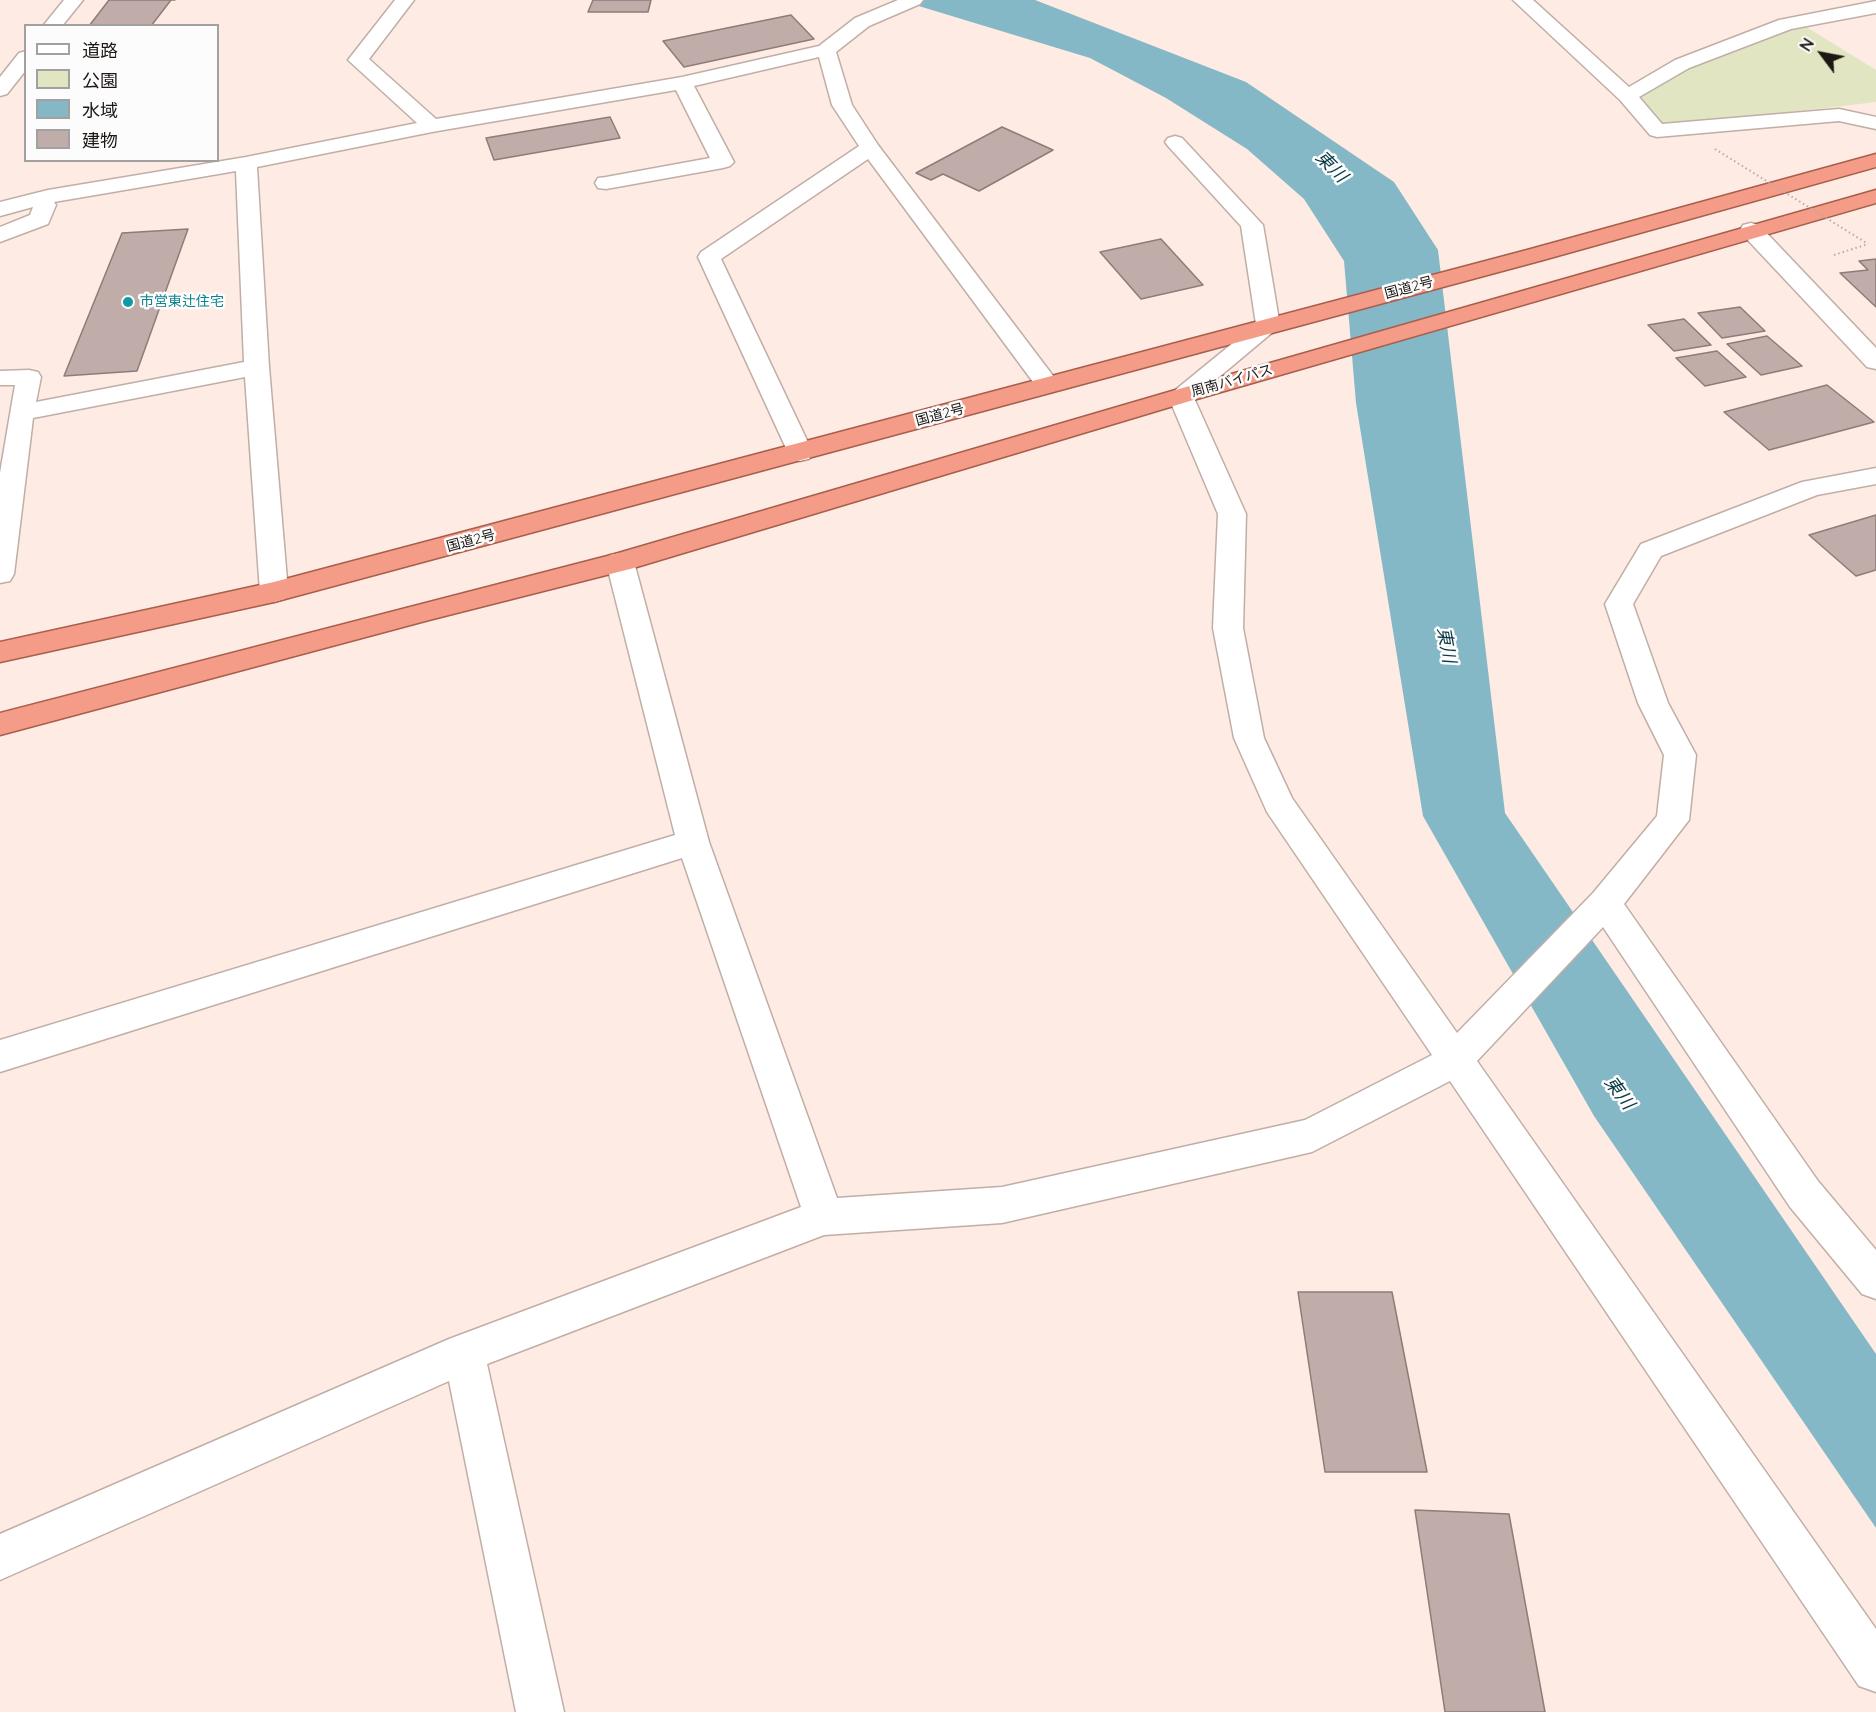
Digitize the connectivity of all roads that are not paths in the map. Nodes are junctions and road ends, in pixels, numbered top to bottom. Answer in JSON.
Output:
{"nodes":[{"id":1,"x":74,"y":0,"type":"edge"},
{"id":2,"x":405,"y":0,"type":"edge"},
{"id":3,"x":914,"y":0,"type":"edge"},
{"id":4,"x":1522,"y":0,"type":"edge"},
{"id":5,"x":1876,"y":7,"type":"edge"},
{"id":6,"x":54,"y":24,"type":"edge"},
{"id":7,"x":826,"y":50,"type":"junction"},
{"id":8,"x":24,"y":60,"type":"edge"},
{"id":9,"x":682,"y":83,"type":"junction"},
{"id":10,"x":0,"y":90,"type":"edge"},
{"id":11,"x":1627,"y":96,"type":"junction"},
{"id":12,"x":1876,"y":123,"type":"edge"},
{"id":13,"x":432,"y":126,"type":"junction"},
{"id":14,"x":1175,"y":142,"type":"dead end"},
{"id":15,"x":870,"y":148,"type":"junction"},
{"id":16,"x":1876,"y":160,"type":"edge"},
{"id":17,"x":246,"y":163,"type":"junction"},
{"id":18,"x":606,"y":183,"type":"dead end"},
{"id":19,"x":1876,"y":196,"type":"edge"},
{"id":20,"x":48,"y":197,"type":"junction"},
{"id":21,"x":0,"y":209,"type":"edge"},
{"id":22,"x":1751,"y":230,"type":"junction"},
{"id":23,"x":0,"y":235,"type":"edge"},
{"id":24,"x":1268,"y":326,"type":"junction"},
{"id":25,"x":1876,"y":362,"type":"edge"},
{"id":26,"x":257,"y":367,"type":"junction"},
{"id":27,"x":0,"y":378,"type":"edge"},
{"id":28,"x":1048,"y":385,"type":"junction"},
{"id":29,"x":1181,"y":396,"type":"junction"},
{"id":30,"x":21,"y":413,"type":"junction"},
{"id":31,"x":800,"y":453,"type":"junction"},
{"id":32,"x":1876,"y":476,"type":"edge"},
{"id":33,"x":620,"y":562,"type":"junction"},
{"id":34,"x":0,"y":574,"type":"edge"},
{"id":35,"x":274,"y":592,"type":"junction"},
{"id":36,"x":0,"y":652,"type":"edge"},
{"id":37,"x":0,"y":724,"type":"edge"},
{"id":38,"x":693,"y":842,"type":"junction"},
{"id":39,"x":1605,"y":903,"type":"junction"},
{"id":40,"x":0,"y":1056,"type":"edge"},
{"id":41,"x":1454,"y":1061,"type":"junction"},
{"id":42,"x":824,"y":1217,"type":"junction"},
{"id":43,"x":1876,"y":1280,"type":"edge"},
{"id":44,"x":464,"y":1353,"type":"junction"},
{"id":45,"x":0,"y":1557,"type":"edge"},
{"id":46,"x":1876,"y":1669,"type":"edge"},
{"id":47,"x":540,"y":1712,"type":"edge"}],
"edges":[{"from":1,"to":6,"type":"street"},
{"from":2,"to":13,"type":"street"},
{"from":3,"to":7,"type":"street"},
{"from":4,"to":11,"type":"street"},
{"from":5,"to":11,"type":"street"},
{"from":7,"to":9,"type":"street"},
{"from":7,"to":15,"type":"street"},
{"from":8,"to":10,"type":"street"},
{"from":9,"to":13,"type":"street"},
{"from":9,"to":18,"type":"street"},
{"from":11,"to":12,"type":"street"},
{"from":13,"to":17,"type":"street"},
{"from":14,"to":24,"type":"street"},
{"from":15,"to":28,"type":"street"},
{"from":15,"to":31,"type":"street"},
{"from":16,"to":24,"type":"highway","name":"国道2号"},
{"from":17,"to":20,"type":"street"},
{"from":17,"to":26,"type":"street"},
{"from":19,"to":22,"type":"highway"},
{"from":20,"to":21,"type":"street"},
{"from":20,"to":23,"type":"street"},
{"from":22,"to":25,"type":"street"},
{"from":22,"to":29,"type":"highway","name":"周南バイパス"},
{"from":24,"to":28,"type":"highway","name":"国道2号"},
{"from":24,"to":29,"type":"street"},
{"from":26,"to":30,"type":"street"},
{"from":26,"to":35,"type":"street"},
{"from":27,"to":30,"type":"street"},
{"from":28,"to":31,"type":"highway","name":"国道2号"},
{"from":29,"to":33,"type":"highway"},
{"from":29,"to":41,"type":"street"},
{"from":30,"to":34,"type":"street"},
{"from":31,"to":35,"type":"highway","name":"国道2号"},
{"from":32,"to":39,"type":"street"},
{"from":33,"to":37,"type":"highway"},
{"from":33,"to":38,"type":"street"},
{"from":35,"to":36,"type":"highway","name":"国道2号"},
{"from":38,"to":40,"type":"street"},
{"from":38,"to":42,"type":"street"},
{"from":39,"to":41,"type":"street"},
{"from":39,"to":43,"type":"street"},
{"from":41,"to":42,"type":"street"},
{"from":41,"to":46,"type":"street"},
{"from":42,"to":44,"type":"street"},
{"from":44,"to":45,"type":"street"},
{"from":44,"to":47,"type":"street"}]}
